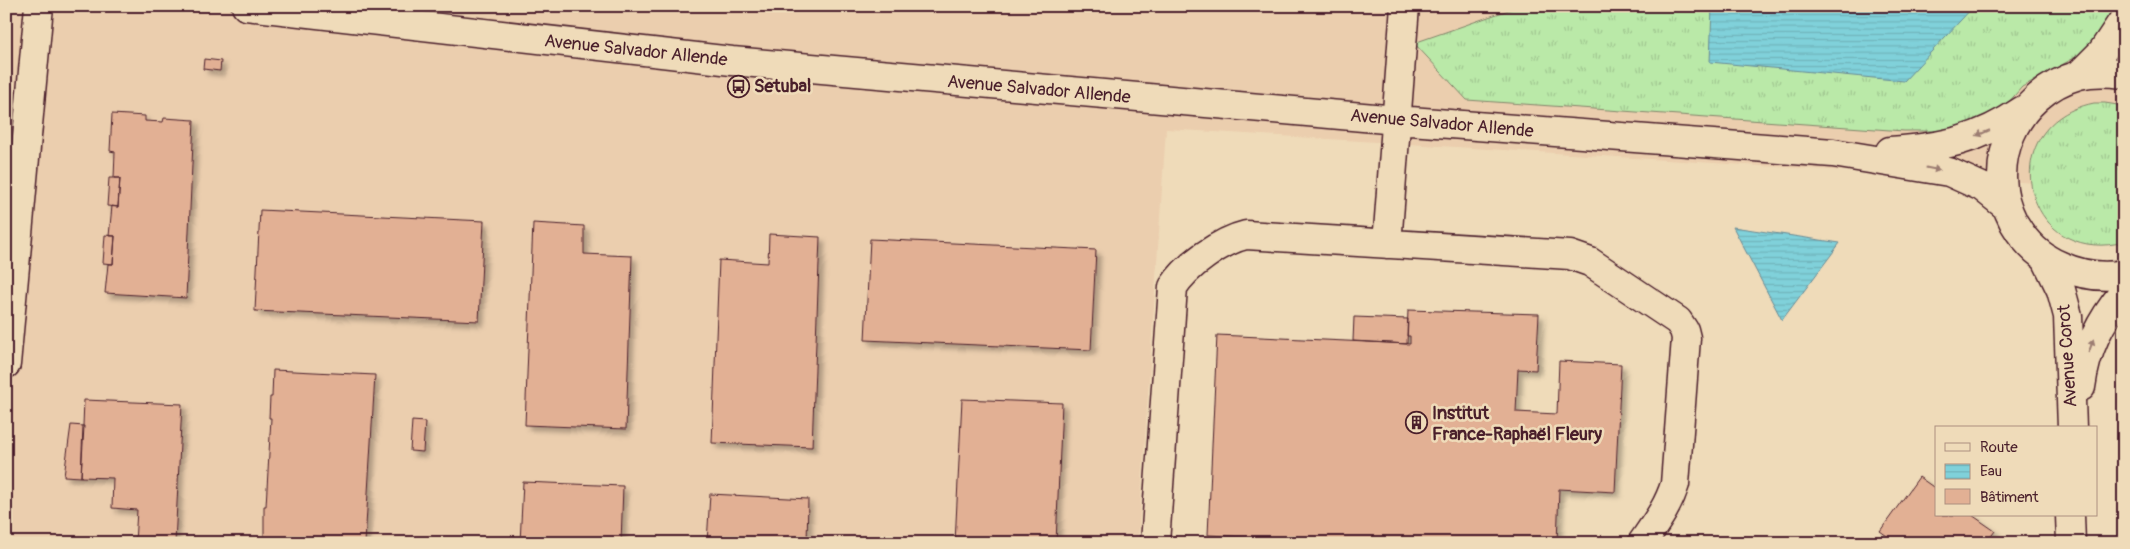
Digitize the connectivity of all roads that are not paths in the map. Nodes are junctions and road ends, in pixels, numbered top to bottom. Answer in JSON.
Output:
{"nodes":[{"id":1,"x":39,"y":6,"type":"edge"},
{"id":2,"x":246,"y":6,"type":"edge"},
{"id":3,"x":1405,"y":6,"type":"edge"},
{"id":4,"x":2124,"y":19,"type":"edge"},
{"id":5,"x":2124,"y":74,"type":"edge"},
{"id":6,"x":2079,"y":75,"type":"junction"},
{"id":7,"x":2025,"y":109,"type":"junction"},
{"id":8,"x":1397,"y":120,"type":"junction"},
{"id":9,"x":1833,"y":153,"type":"junction"},
{"id":10,"x":2007,"y":207,"type":"junction"},
{"id":11,"x":1387,"y":244,"type":"junction"},
{"id":12,"x":2046,"y":259,"type":"junction"},
{"id":13,"x":2124,"y":274,"type":"edge"},
{"id":14,"x":2124,"y":292,"type":"edge"},
{"id":15,"x":6,"y":364,"type":"edge"},
{"id":16,"x":2073,"y":426,"type":"edge"},
{"id":17,"x":2073,"y":426,"type":"edge"},
{"id":18,"x":2070,"y":516,"type":"edge"},
{"id":19,"x":1155,"y":543,"type":"edge"},
{"id":20,"x":1642,"y":543,"type":"edge"},
{"id":21,"x":2071,"y":543,"type":"edge"}],
"edges":[{"from":1,"to":15,"type":"street"},
{"from":2,"to":8,"type":"street","name":"Avenue Salvador Allende"},
{"from":3,"to":8,"type":"street"},
{"from":4,"to":6,"type":"street"},
{"from":5,"to":6,"type":"street"},
{"from":6,"to":7,"type":"street"},
{"from":7,"to":9,"type":"street","name":"Avenue Salvador Allende","one_way":true},
{"from":7,"to":10,"type":"street"},
{"from":8,"to":9,"type":"street","name":"Avenue Salvador Allende"},
{"from":8,"to":11,"type":"street"},
{"from":9,"to":10,"type":"street","name":"Avenue Salvador Allende","one_way":true},
{"from":10,"to":12,"type":"street"},
{"from":11,"to":19,"type":"street"},
{"from":11,"to":20,"type":"street"},
{"from":12,"to":13,"type":"street"},
{"from":12,"to":16,"type":"street","name":"Avenue Corot"},
{"from":17,"to":14,"type":"street","name":"Avenue Corot","one_way":true},
{"from":18,"to":21,"type":"street"}]}
